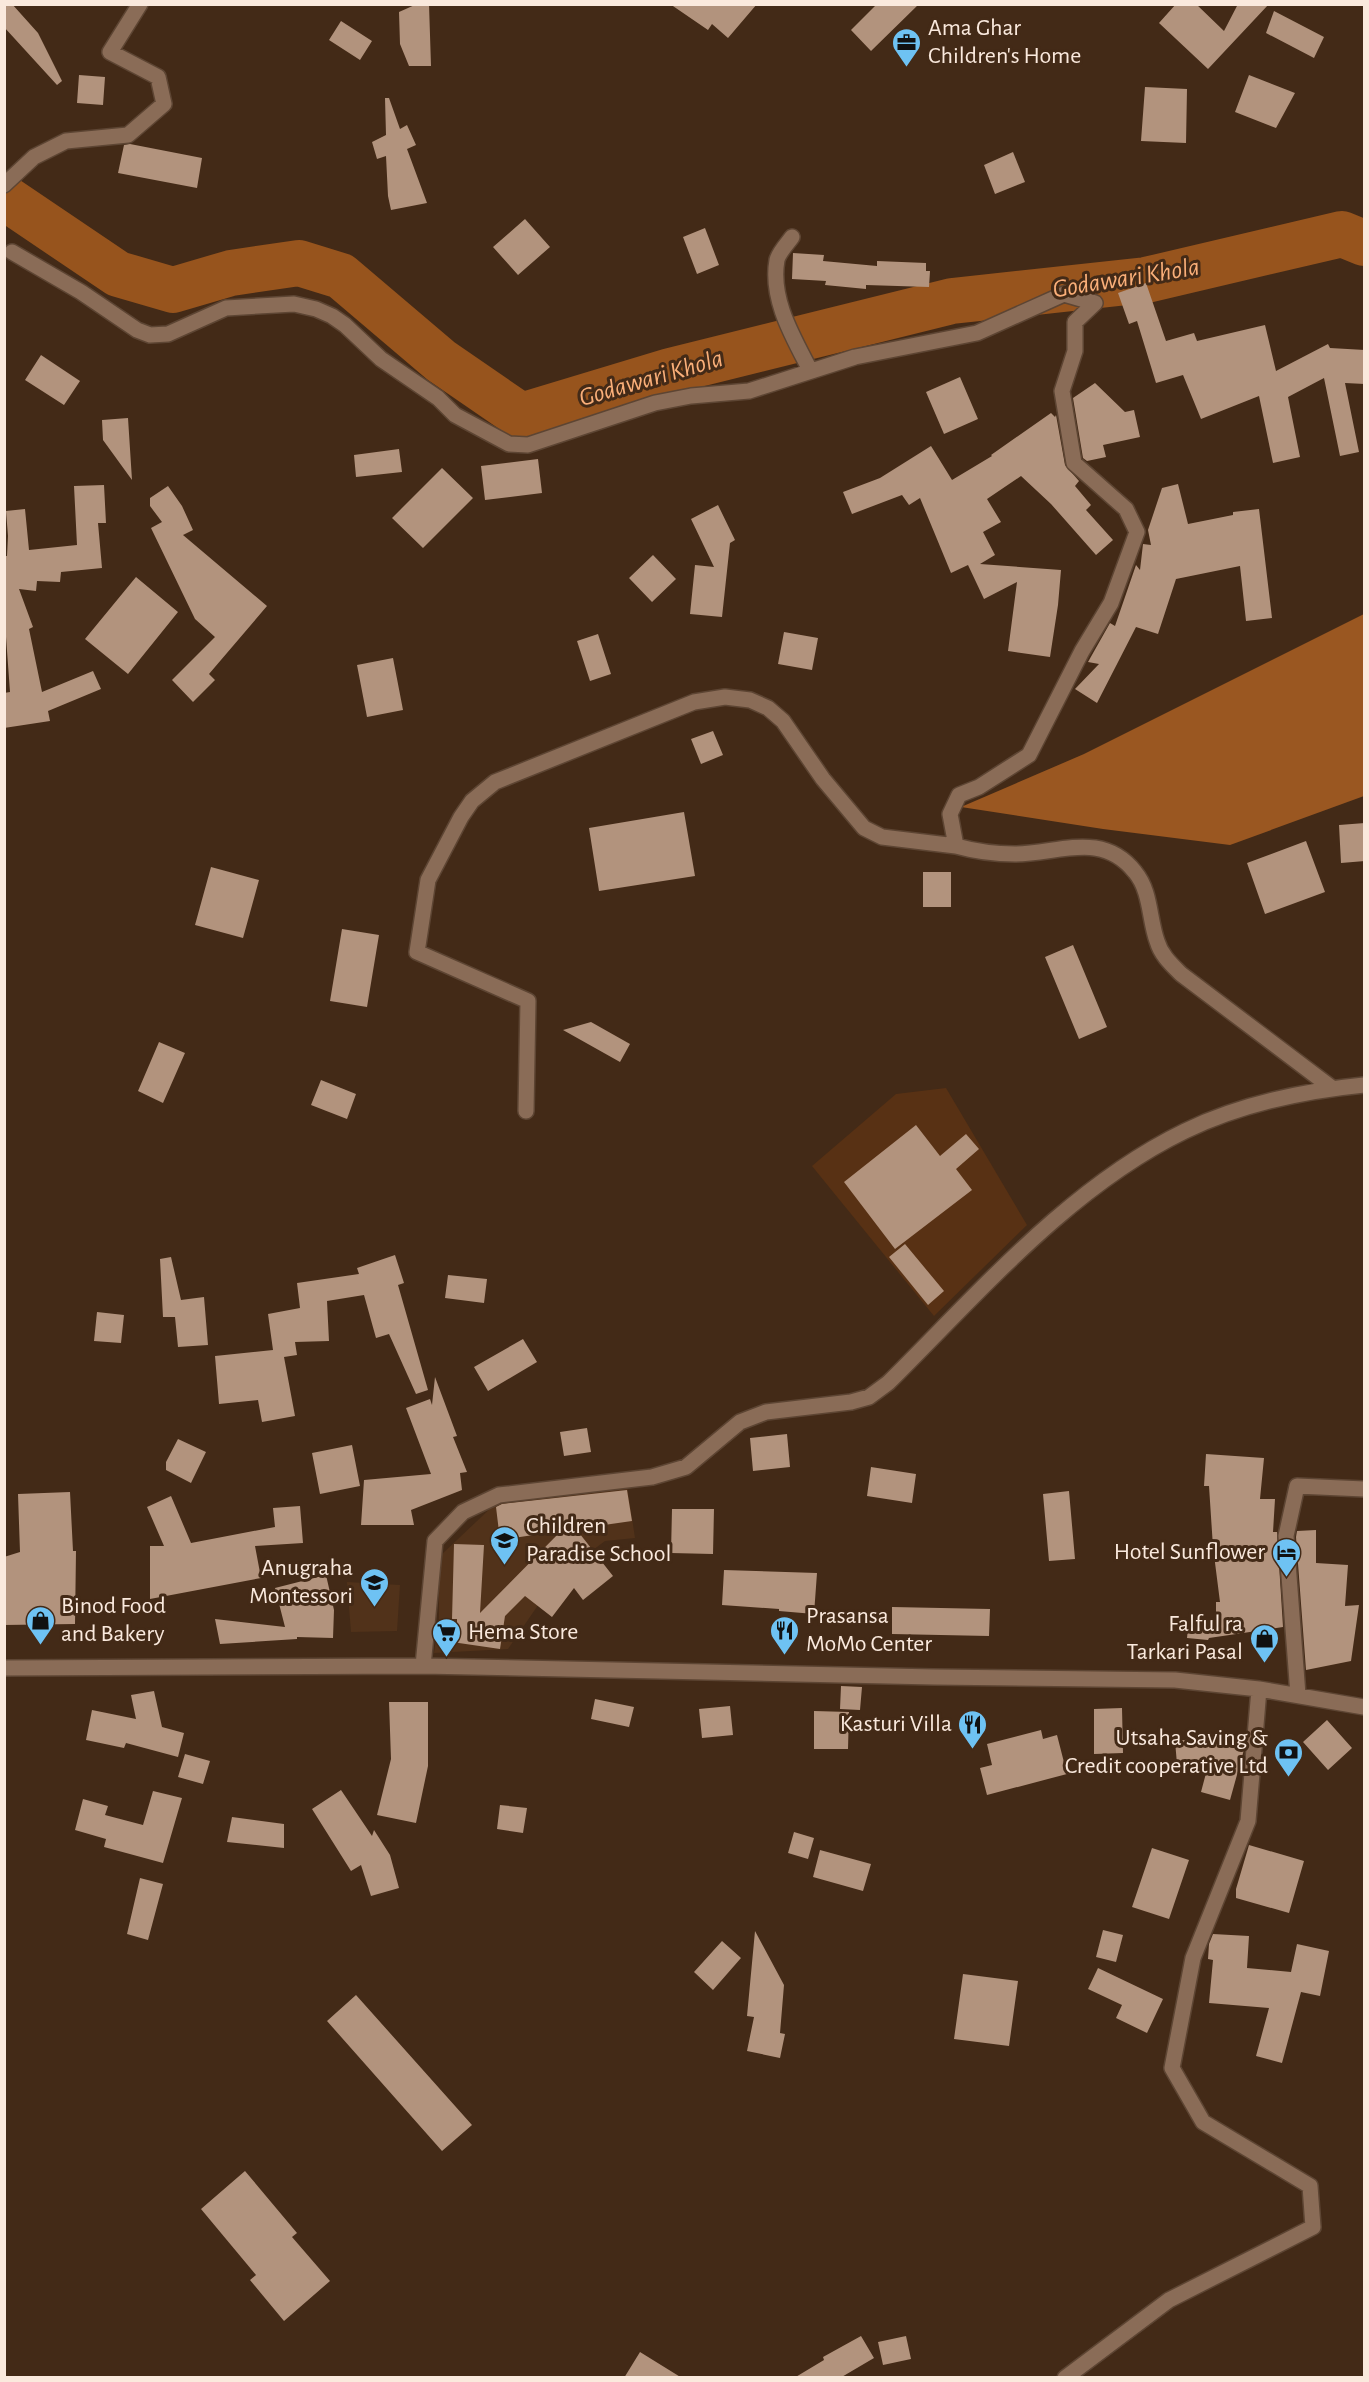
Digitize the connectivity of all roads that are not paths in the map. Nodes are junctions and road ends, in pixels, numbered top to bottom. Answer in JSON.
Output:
{"nodes":[{"id":1,"x":140,"y":4,"type":"edge"},
{"id":2,"x":4,"y":186,"type":"edge"},
{"id":3,"x":792,"y":237,"type":"dead end"},
{"id":4,"x":12,"y":252,"type":"dead end"},
{"id":5,"x":810,"y":370,"type":"junction"},
{"id":6,"x":956,"y":846,"type":"junction"},
{"id":7,"x":1365,"y":1085,"type":"edge"},
{"id":8,"x":1332,"y":1088,"type":"junction"},
{"id":9,"x":526,"y":1111,"type":"dead end"},
{"id":10,"x":1365,"y":1489,"type":"edge"},
{"id":11,"x":423,"y":1666,"type":"junction"},
{"id":12,"x":4,"y":1668,"type":"edge"},
{"id":13,"x":1259,"y":1689,"type":"junction"},
{"id":14,"x":1298,"y":1695,"type":"junction"},
{"id":15,"x":1365,"y":1707,"type":"edge"},
{"id":16,"x":1065,"y":2378,"type":"edge"}],
"edges":[{"from":1,"to":2,"type":"street"},
{"from":3,"to":5,"type":"street"},
{"from":4,"to":5,"type":"street"},
{"from":5,"to":6,"type":"street"},
{"from":6,"to":8,"type":"street"},
{"from":6,"to":9,"type":"street"},
{"from":7,"to":8,"type":"street"},
{"from":8,"to":11,"type":"street"},
{"from":10,"to":14,"type":"street"},
{"from":11,"to":12,"type":"street"},
{"from":11,"to":13,"type":"street"},
{"from":13,"to":14,"type":"street"},
{"from":13,"to":16,"type":"street"},
{"from":14,"to":15,"type":"street"}]}
